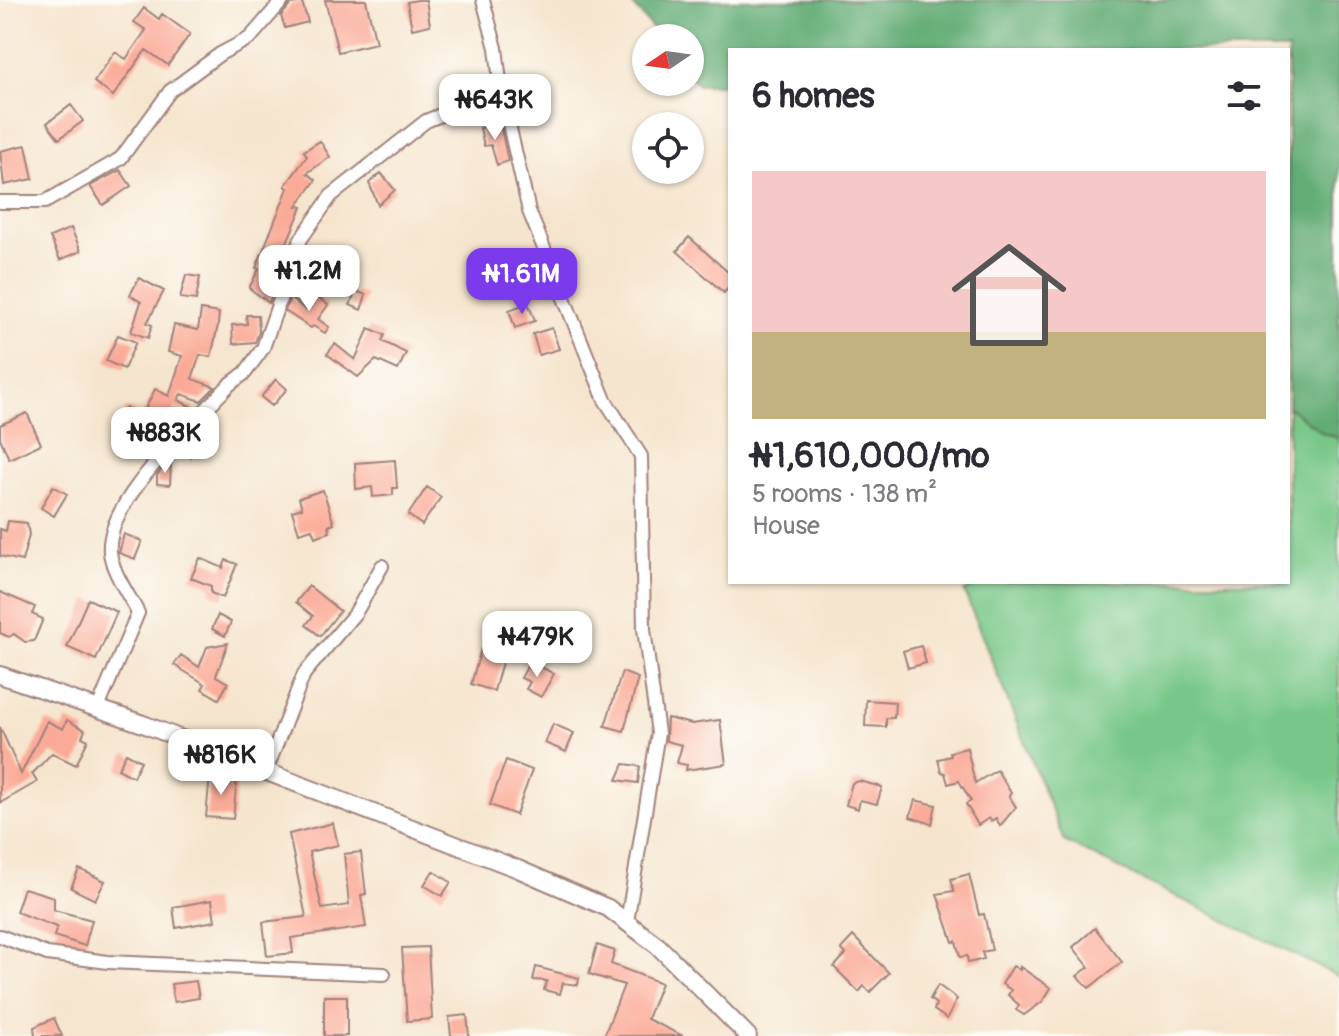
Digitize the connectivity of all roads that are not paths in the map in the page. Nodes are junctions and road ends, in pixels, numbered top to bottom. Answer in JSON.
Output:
{"nodes":[{"id":1,"x":283,"y":0,"type":"edge"},
{"id":2,"x":483,"y":0,"type":"edge"},
{"id":3,"x":501,"y":90,"type":"junction"},
{"id":4,"x":0,"y":202,"type":"edge"},
{"id":5,"x":382,"y":566,"type":"dead end"},
{"id":6,"x":0,"y":675,"type":"edge"},
{"id":7,"x":98,"y":708,"type":"junction"},
{"id":8,"x":266,"y":771,"type":"junction"},
{"id":9,"x":627,"y":922,"type":"junction"},
{"id":10,"x":0,"y":936,"type":"edge"},
{"id":11,"x":384,"y":974,"type":"dead end"},
{"id":12,"x":748,"y":1036,"type":"edge"}],
"edges":[{"from":1,"to":4,"type":"street"},
{"from":2,"to":3,"type":"street"},
{"from":3,"to":7,"type":"street"},
{"from":3,"to":9,"type":"street"},
{"from":5,"to":8,"type":"street"},
{"from":6,"to":7,"type":"street"},
{"from":7,"to":8,"type":"street"},
{"from":8,"to":9,"type":"street"},
{"from":9,"to":12,"type":"street"},
{"from":10,"to":11,"type":"street"}]}
